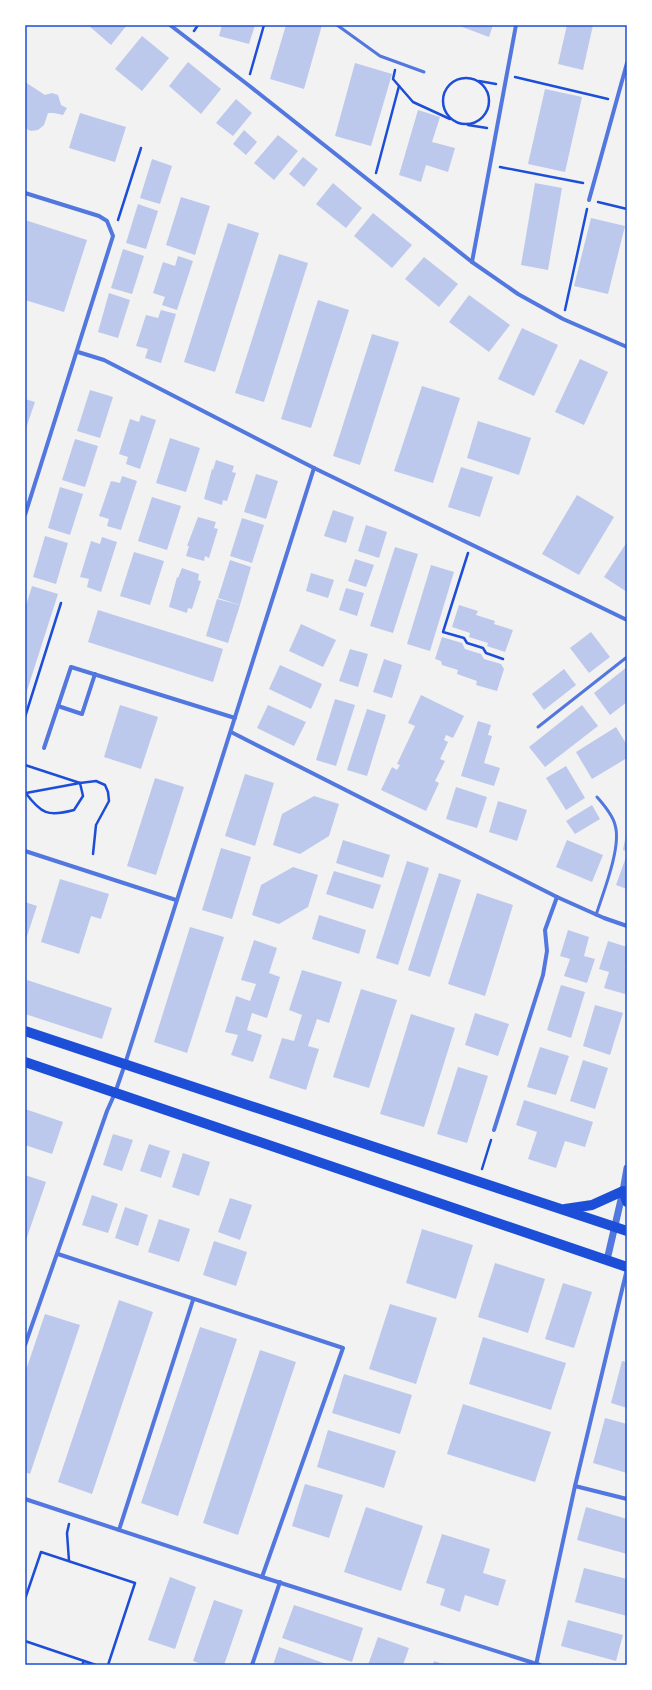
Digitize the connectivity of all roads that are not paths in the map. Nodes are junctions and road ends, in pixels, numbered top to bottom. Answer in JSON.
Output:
{"nodes":[{"id":1,"x":170,"y":25,"type":"edge"},
{"id":2,"x":337,"y":25,"type":"edge"},
{"id":3,"x":516,"y":25,"type":"edge"},
{"id":4,"x":627,"y":63,"type":"edge"},
{"id":5,"x":424,"y":72,"type":"dead end"},
{"id":6,"x":25,"y":193,"type":"edge"},
{"id":7,"x":590,"y":200,"type":"road end"},
{"id":8,"x":472,"y":262,"type":"junction"},
{"id":9,"x":627,"y":347,"type":"edge"},
{"id":10,"x":78,"y":352,"type":"junction"},
{"id":11,"x":314,"y":468,"type":"junction"},
{"id":12,"x":25,"y":516,"type":"edge"},
{"id":13,"x":627,"y":620,"type":"edge"},
{"id":14,"x":627,"y":657,"type":"edge"},
{"id":15,"x":95,"y":674,"type":"junction"},
{"id":16,"x":58,"y":706,"type":"junction"},
{"id":17,"x":236,"y":718,"type":"junction"},
{"id":18,"x":538,"y":727,"type":"dead end"},
{"id":19,"x":231,"y":732,"type":"junction"},
{"id":20,"x":44,"y":748,"type":"dead end"},
{"id":21,"x":597,"y":797,"type":"dead end"},
{"id":22,"x":25,"y":851,"type":"edge"},
{"id":23,"x":557,"y":897,"type":"junction"},
{"id":24,"x":176,"y":900,"type":"junction"},
{"id":25,"x":596,"y":915,"type":"junction"},
{"id":26,"x":627,"y":926,"type":"edge"},
{"id":27,"x":25,"y":1031,"type":"edge"},
{"id":28,"x":25,"y":1062,"type":"edge"},
{"id":29,"x":125,"y":1064,"type":"junction"},
{"id":30,"x":115,"y":1093,"type":"junction"},
{"id":31,"x":494,"y":1130,"type":"road end"},
{"id":32,"x":627,"y":1168,"type":"edge"},
{"id":33,"x":623,"y":1192,"type":"junction"},
{"id":34,"x":627,"y":1202,"type":"edge"},
{"id":35,"x":563,"y":1210,"type":"junction"},
{"id":36,"x":615,"y":1226,"type":"junction"},
{"id":37,"x":627,"y":1231,"type":"edge"},
{"id":38,"x":58,"y":1254,"type":"junction"},
{"id":39,"x":607,"y":1260,"type":"junction"},
{"id":40,"x":627,"y":1268,"type":"edge"},
{"id":41,"x":193,"y":1300,"type":"junction"},
{"id":42,"x":25,"y":1345,"type":"edge"},
{"id":43,"x":576,"y":1486,"type":"junction"},
{"id":44,"x":25,"y":1499,"type":"edge"},
{"id":45,"x":627,"y":1499,"type":"edge"},
{"id":46,"x":119,"y":1530,"type":"junction"},
{"id":47,"x":262,"y":1577,"type":"junction"},
{"id":48,"x":280,"y":1582,"type":"junction"},
{"id":49,"x":252,"y":1665,"type":"edge"},
{"id":50,"x":537,"y":1665,"type":"edge"}],
"edges":[{"from":1,"to":8,"type":"street"},
{"from":2,"to":5,"type":"lane"},
{"from":3,"to":8,"type":"street"},
{"from":4,"to":7,"type":"street"},
{"from":6,"to":10,"type":"street"},
{"from":8,"to":9,"type":"street"},
{"from":10,"to":11,"type":"street"},
{"from":10,"to":12,"type":"street"},
{"from":11,"to":13,"type":"street"},
{"from":11,"to":17,"type":"street"},
{"from":14,"to":18,"type":"lane"},
{"from":15,"to":16,"type":"street"},
{"from":15,"to":16,"type":"street"},
{"from":15,"to":17,"type":"street"},
{"from":16,"to":20,"type":"street"},
{"from":17,"to":19,"type":"street"},
{"from":19,"to":23,"type":"street"},
{"from":19,"to":24,"type":"street"},
{"from":21,"to":25,"type":"lane"},
{"from":22,"to":24,"type":"street"},
{"from":23,"to":25,"type":"street"},
{"from":23,"to":31,"type":"street"},
{"from":24,"to":29,"type":"street"},
{"from":25,"to":26,"type":"street"},
{"from":27,"to":29,"type":"main road"},
{"from":28,"to":30,"type":"main road"},
{"from":29,"to":30,"type":"street"},
{"from":29,"to":35,"type":"main road"},
{"from":30,"to":38,"type":"street"},
{"from":30,"to":39,"type":"main road"},
{"from":32,"to":33,"type":"street"},
{"from":33,"to":34,"type":"main road"},
{"from":33,"to":35,"type":"main road"},
{"from":33,"to":36,"type":"street"},
{"from":35,"to":36,"type":"main road"},
{"from":36,"to":37,"type":"main road"},
{"from":36,"to":39,"type":"street"},
{"from":38,"to":41,"type":"street"},
{"from":38,"to":42,"type":"street"},
{"from":39,"to":40,"type":"main road"},
{"from":40,"to":43,"type":"street"},
{"from":41,"to":46,"type":"street"},
{"from":41,"to":47,"type":"street"},
{"from":43,"to":45,"type":"street"},
{"from":43,"to":50,"type":"street"},
{"from":44,"to":46,"type":"street"},
{"from":46,"to":47,"type":"street"},
{"from":47,"to":48,"type":"street"},
{"from":48,"to":49,"type":"street"},
{"from":48,"to":50,"type":"street"}]}
